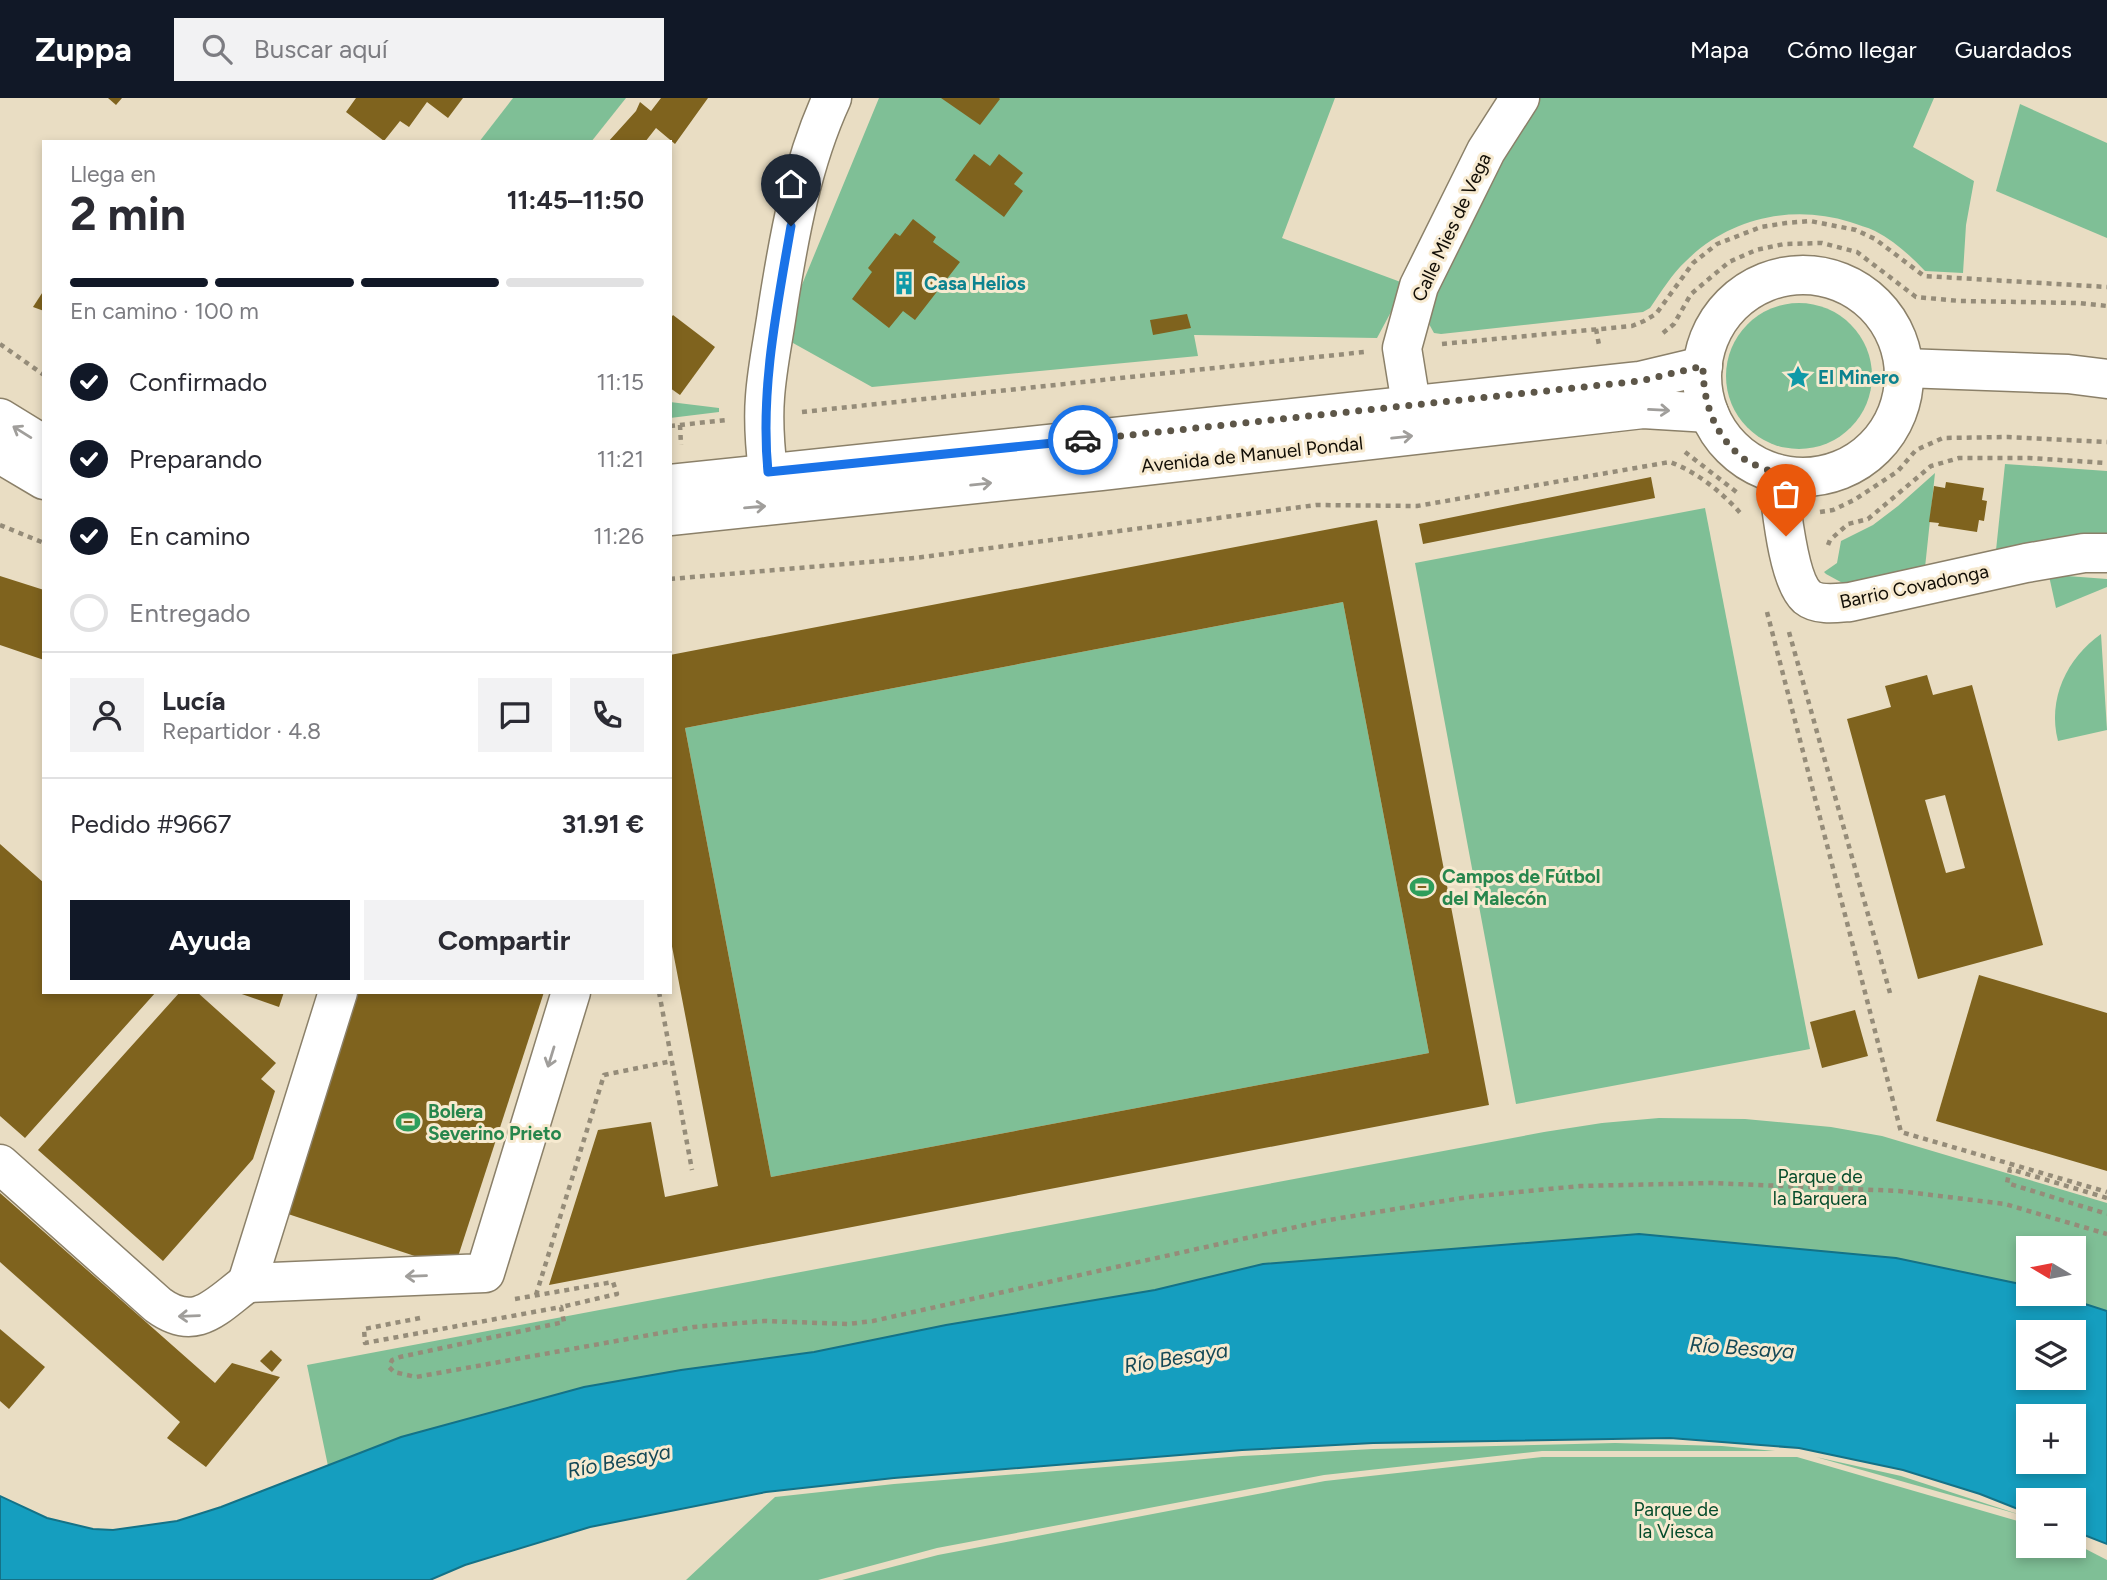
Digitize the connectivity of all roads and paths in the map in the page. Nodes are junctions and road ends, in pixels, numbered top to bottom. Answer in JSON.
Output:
{"nodes":[{"id":1,"x":832,"y":98,"type":"edge"},
{"id":2,"x":1520,"y":98,"type":"edge"},
{"id":3,"x":0,"y":344,"type":"edge"},
{"id":4,"x":1703,"y":366,"type":"junction"},
{"id":5,"x":1904,"y":368,"type":"junction"},
{"id":6,"x":42,"y":373,"type":"edge"},
{"id":7,"x":2107,"y":379,"type":"edge"},
{"id":8,"x":1410,"y":404,"type":"junction"},
{"id":9,"x":1709,"y":413,"type":"junction"},
{"id":10,"x":0,"y":418,"type":"edge"},
{"id":11,"x":2107,"y":442,"type":"edge"},
{"id":12,"x":42,"y":444,"type":"edge"},
{"id":13,"x":1683,"y":450,"type":"dead end"},
{"id":14,"x":0,"y":454,"type":"edge"},
{"id":15,"x":2107,"y":463,"type":"edge"},
{"id":16,"x":768,"y":472,"type":"junction"},
{"id":17,"x":1777,"y":474,"type":"junction"},
{"id":18,"x":42,"y":479,"type":"edge"},
{"id":19,"x":672,"y":484,"type":"edge"},
{"id":20,"x":1782,"y":514,"type":"junction"},
{"id":21,"x":672,"y":516,"type":"edge"},
{"id":22,"x":0,"y":525,"type":"edge"},
{"id":23,"x":1745,"y":527,"type":"dead end"},
{"id":24,"x":42,"y":541,"type":"edge"},
{"id":25,"x":2107,"y":553,"type":"edge"},
{"id":26,"x":672,"y":579,"type":"edge"},
{"id":27,"x":1786,"y":583,"type":"junction"},
{"id":28,"x":1890,"y":993,"type":"dead end"},
{"id":29,"x":337,"y":994,"type":"edge"},
{"id":30,"x":571,"y":994,"type":"edge"},
{"id":31,"x":659,"y":994,"type":"edge"},
{"id":32,"x":672,"y":1061,"type":"junction"},
{"id":33,"x":0,"y":1164,"type":"edge"},
{"id":34,"x":692,"y":1170,"type":"dead end"},
{"id":35,"x":2107,"y":1192,"type":"edge"},
{"id":36,"x":2107,"y":1198,"type":"edge"},
{"id":37,"x":2107,"y":1214,"type":"edge"},
{"id":38,"x":2107,"y":1234,"type":"edge"},
{"id":39,"x":485,"y":1273,"type":"junction"},
{"id":40,"x":247,"y":1283,"type":"junction"},
{"id":41,"x":536,"y":1295,"type":"junction"},
{"id":42,"x":561,"y":1307,"type":"junction"},
{"id":43,"x":432,"y":1316,"type":"dead end"}],
"edges":[{"from":1,"to":16,"type":"main road"},
{"from":2,"to":8,"type":"main road","name":"Calle Mies de Vega"},
{"from":3,"to":6,"type":"path"},
{"from":4,"to":5,"type":"main road"},
{"from":4,"to":8,"type":"main road","name":"Avenida de Manuel Pondal"},
{"from":4,"to":9,"type":"main road"},
{"from":5,"to":7,"type":"main road"},
{"from":5,"to":17,"type":"main road"},
{"from":8,"to":16,"type":"main road","name":"Avenida de Manuel Pondal"},
{"from":9,"to":17,"type":"main road"},
{"from":21,"to":9,"type":"main road","name":"Avenida de Manuel Pondal","one_way":true},
{"from":12,"to":10,"type":"main road","one_way":true},
{"from":11,"to":20,"type":"path"},
{"from":13,"to":20,"type":"path"},
{"from":14,"to":18,"type":"main road"},
{"from":15,"to":27,"type":"path"},
{"from":16,"to":19,"type":"main road","name":"Avenida de Manuel Pondal"},
{"from":17,"to":20,"type":"main road"},
{"from":20,"to":27,"type":"main road"},
{"from":22,"to":24,"type":"path"},
{"from":23,"to":26,"type":"path"},
{"from":25,"to":27,"type":"main road","name":"Barrio Covadonga"},
{"from":27,"to":28,"type":"path"},
{"from":27,"to":35,"type":"path"},
{"from":29,"to":40,"type":"main road"},
{"from":30,"to":39,"type":"main road","one_way":true},
{"from":31,"to":32,"type":"path"},
{"from":32,"to":34,"type":"path"},
{"from":32,"to":41,"type":"path"},
{"from":40,"to":33,"type":"main road","one_way":true},
{"from":36,"to":37,"type":"path"},
{"from":38,"to":42,"type":"path"},
{"from":39,"to":40,"type":"main road","one_way":true},
{"from":39,"to":41,"type":"path"},
{"from":41,"to":42,"type":"path"},
{"from":42,"to":43,"type":"path"}]}
